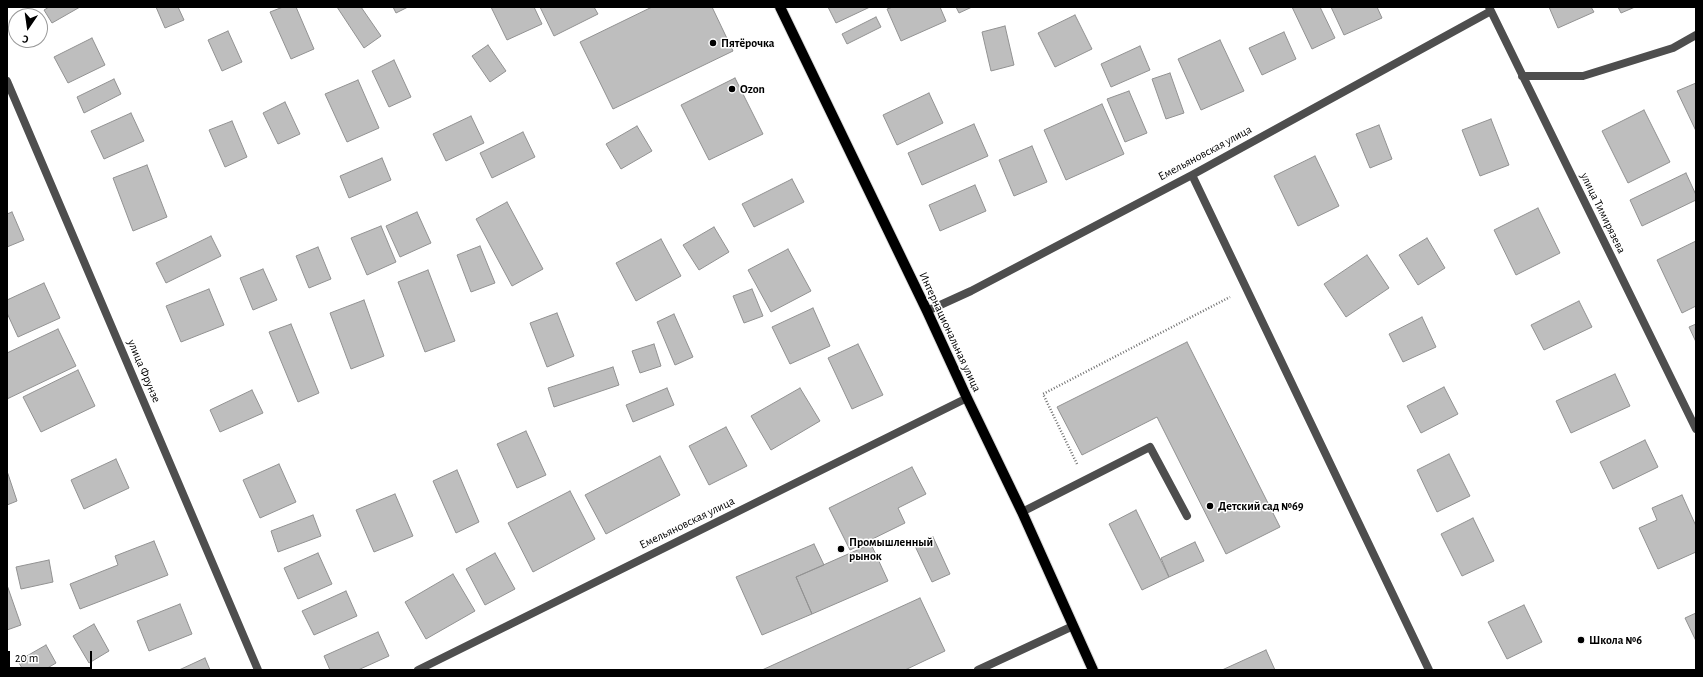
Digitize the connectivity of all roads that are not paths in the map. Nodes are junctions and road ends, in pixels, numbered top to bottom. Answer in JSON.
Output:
{"nodes":[{"id":1,"x":780,"y":7,"type":"edge"},
{"id":2,"x":1490,"y":9,"type":"edge"},
{"id":3,"x":1696,"y":35,"type":"edge"},
{"id":4,"x":1522,"y":76,"type":"junction"},
{"id":5,"x":7,"y":82,"type":"edge"},
{"id":6,"x":1192,"y":174,"type":"junction"},
{"id":7,"x":927,"y":311,"type":"junction"},
{"id":8,"x":967,"y":398,"type":"junction"},
{"id":9,"x":1696,"y":429,"type":"edge"},
{"id":10,"x":1022,"y":512,"type":"junction"},
{"id":11,"x":1187,"y":516,"type":"dead end"},
{"id":12,"x":1073,"y":626,"type":"junction"},
{"id":13,"x":258,"y":670,"type":"edge"},
{"id":14,"x":418,"y":670,"type":"edge"},
{"id":15,"x":978,"y":670,"type":"edge"},
{"id":16,"x":1093,"y":670,"type":"edge"},
{"id":17,"x":1429,"y":670,"type":"edge"}],
"edges":[{"from":1,"to":7,"type":"main road","name":"Интернациональная улица"},
{"from":2,"to":4,"type":"street","name":"улица Тимирязева"},
{"from":2,"to":6,"type":"street","name":"Емельяновская улица"},
{"from":3,"to":4,"type":"street"},
{"from":4,"to":9,"type":"street","name":"улица Тимирязева"},
{"from":5,"to":13,"type":"street","name":"улица Фрунзе"},
{"from":6,"to":7,"type":"street","name":"Емельяновская улица"},
{"from":6,"to":17,"type":"street"},
{"from":7,"to":8,"type":"main road","name":"Интернациональная улица"},
{"from":8,"to":10,"type":"main road","name":"Интернациональная улица"},
{"from":8,"to":14,"type":"street","name":"Емельяновская улица"},
{"from":10,"to":11,"type":"street"},
{"from":10,"to":12,"type":"main road","name":"Интернациональная улица"},
{"from":12,"to":15,"type":"street"},
{"from":12,"to":16,"type":"main road","name":"Интернациональная улица"}]}
